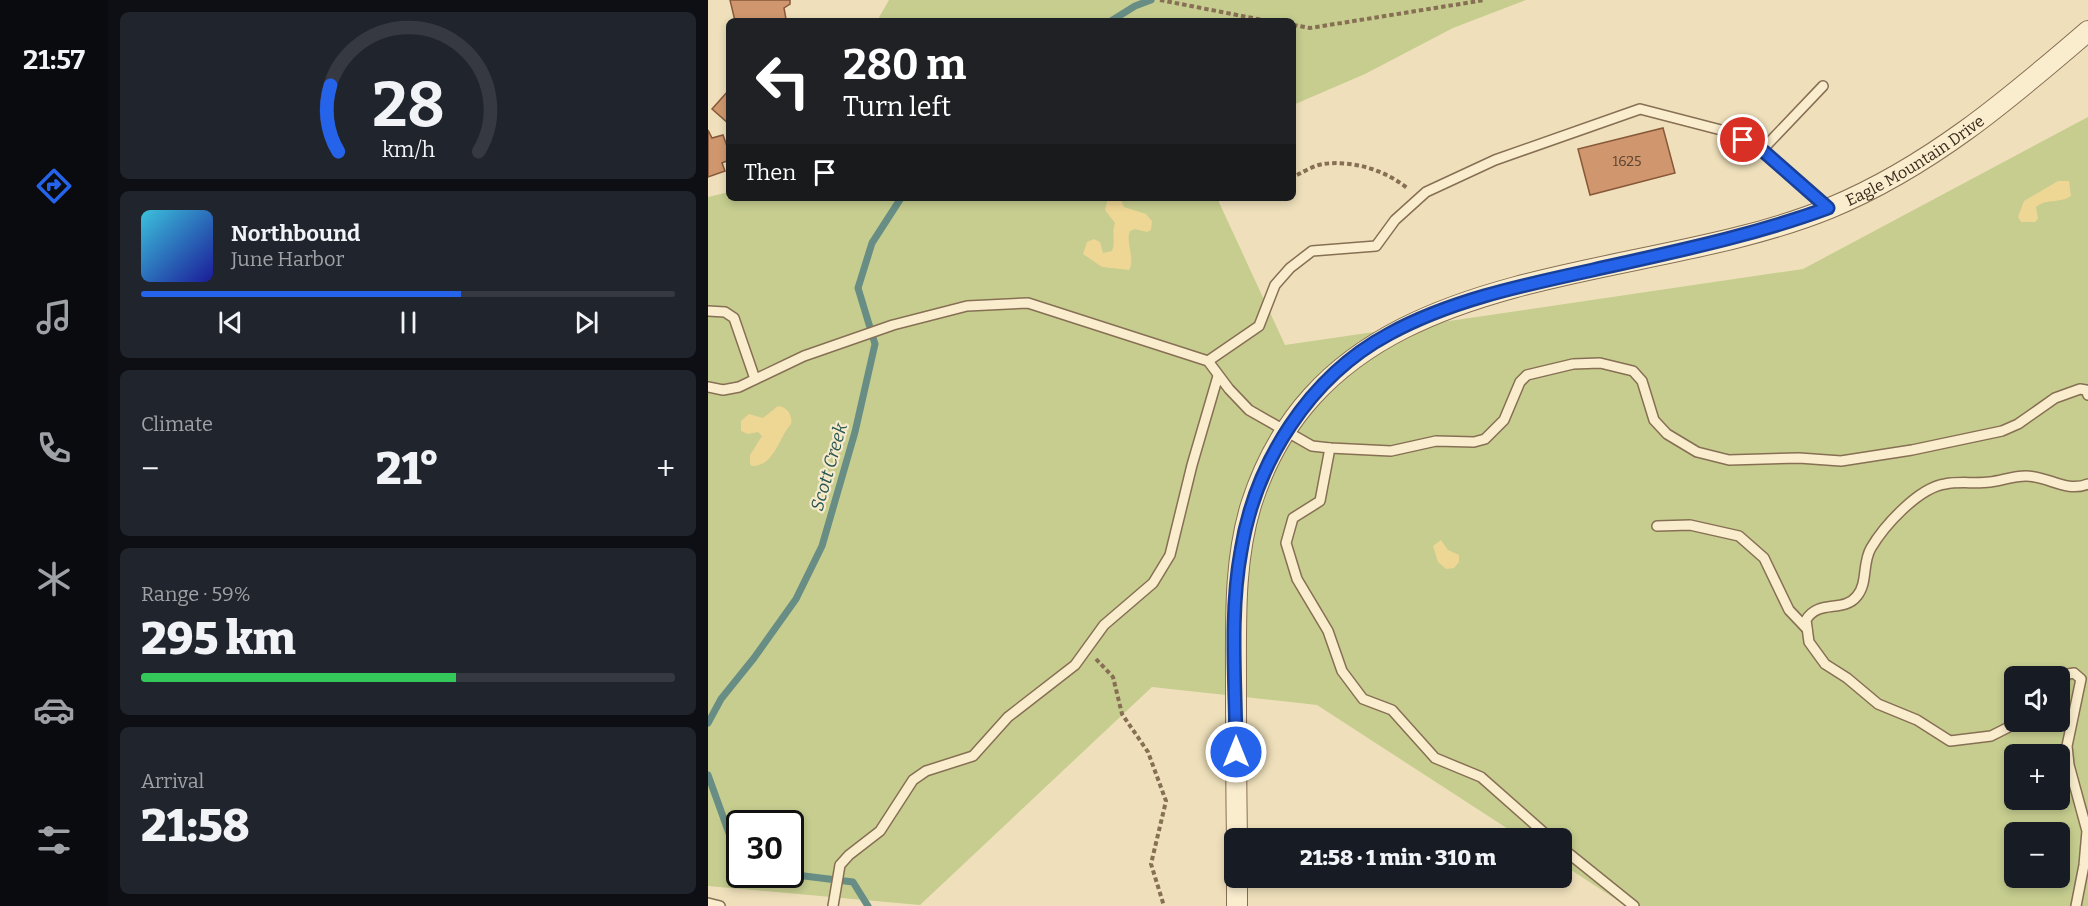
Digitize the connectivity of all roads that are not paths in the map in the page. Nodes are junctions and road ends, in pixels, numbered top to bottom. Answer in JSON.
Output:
{"nodes":[{"id":1,"x":2088,"y":31,"type":"edge"},
{"id":2,"x":1823,"y":86,"type":"dead end"},
{"id":3,"x":1762,"y":150,"type":"junction"},
{"id":4,"x":1828,"y":208,"type":"junction"},
{"id":5,"x":708,"y":311,"type":"edge"},
{"id":6,"x":1208,"y":361,"type":"junction"},
{"id":7,"x":1218,"y":376,"type":"junction"},
{"id":8,"x":755,"y":379,"type":"junction"},
{"id":9,"x":708,"y":387,"type":"edge"},
{"id":10,"x":2087,"y":390,"type":"edge"},
{"id":11,"x":1286,"y":433,"type":"junction"},
{"id":12,"x":1330,"y":448,"type":"junction"},
{"id":13,"x":2088,"y":484,"type":"edge"},
{"id":14,"x":1657,"y":526,"type":"dead end"},
{"id":15,"x":1807,"y":629,"type":"junction"},
{"id":16,"x":2070,"y":674,"type":"edge"},
{"id":17,"x":2004,"y":730,"type":"edge"},
{"id":18,"x":2070,"y":732,"type":"edge"},
{"id":19,"x":2070,"y":732,"type":"edge"},
{"id":20,"x":1237,"y":828,"type":"edge"},
{"id":21,"x":1539,"y":828,"type":"edge"},
{"id":22,"x":1572,"y":856,"type":"edge"},
{"id":23,"x":1237,"y":888,"type":"edge"},
{"id":24,"x":708,"y":903,"type":"edge"},
{"id":25,"x":720,"y":906,"type":"edge"},
{"id":26,"x":833,"y":906,"type":"edge"},
{"id":27,"x":1237,"y":906,"type":"edge"},
{"id":28,"x":1634,"y":906,"type":"edge"},
{"id":29,"x":2076,"y":906,"type":"edge"}],
"edges":[{"from":1,"to":4,"type":"street","name":"Eagle Mountain Drive"},
{"from":2,"to":3,"type":"lane"},
{"from":3,"to":4,"type":"lane"},
{"from":3,"to":6,"type":"lane"},
{"from":4,"to":11,"type":"street","name":"Eagle Mountain Drive"},
{"from":5,"to":8,"type":"lane"},
{"from":6,"to":7,"type":"lane"},
{"from":6,"to":8,"type":"lane"},
{"from":7,"to":11,"type":"lane"},
{"from":7,"to":26,"type":"lane"},
{"from":8,"to":9,"type":"lane"},
{"from":10,"to":12,"type":"lane"},
{"from":11,"to":12,"type":"lane"},
{"from":11,"to":20,"type":"street","name":"Eagle Mountain Drive"},
{"from":12,"to":21,"type":"lane"},
{"from":13,"to":15,"type":"lane"},
{"from":14,"to":15,"type":"lane"},
{"from":15,"to":17,"type":"lane"},
{"from":16,"to":19,"type":"lane"},
{"from":18,"to":29,"type":"lane"},
{"from":22,"to":28,"type":"lane"},
{"from":23,"to":27,"type":"street"},
{"from":24,"to":25,"type":"lane"}]}
